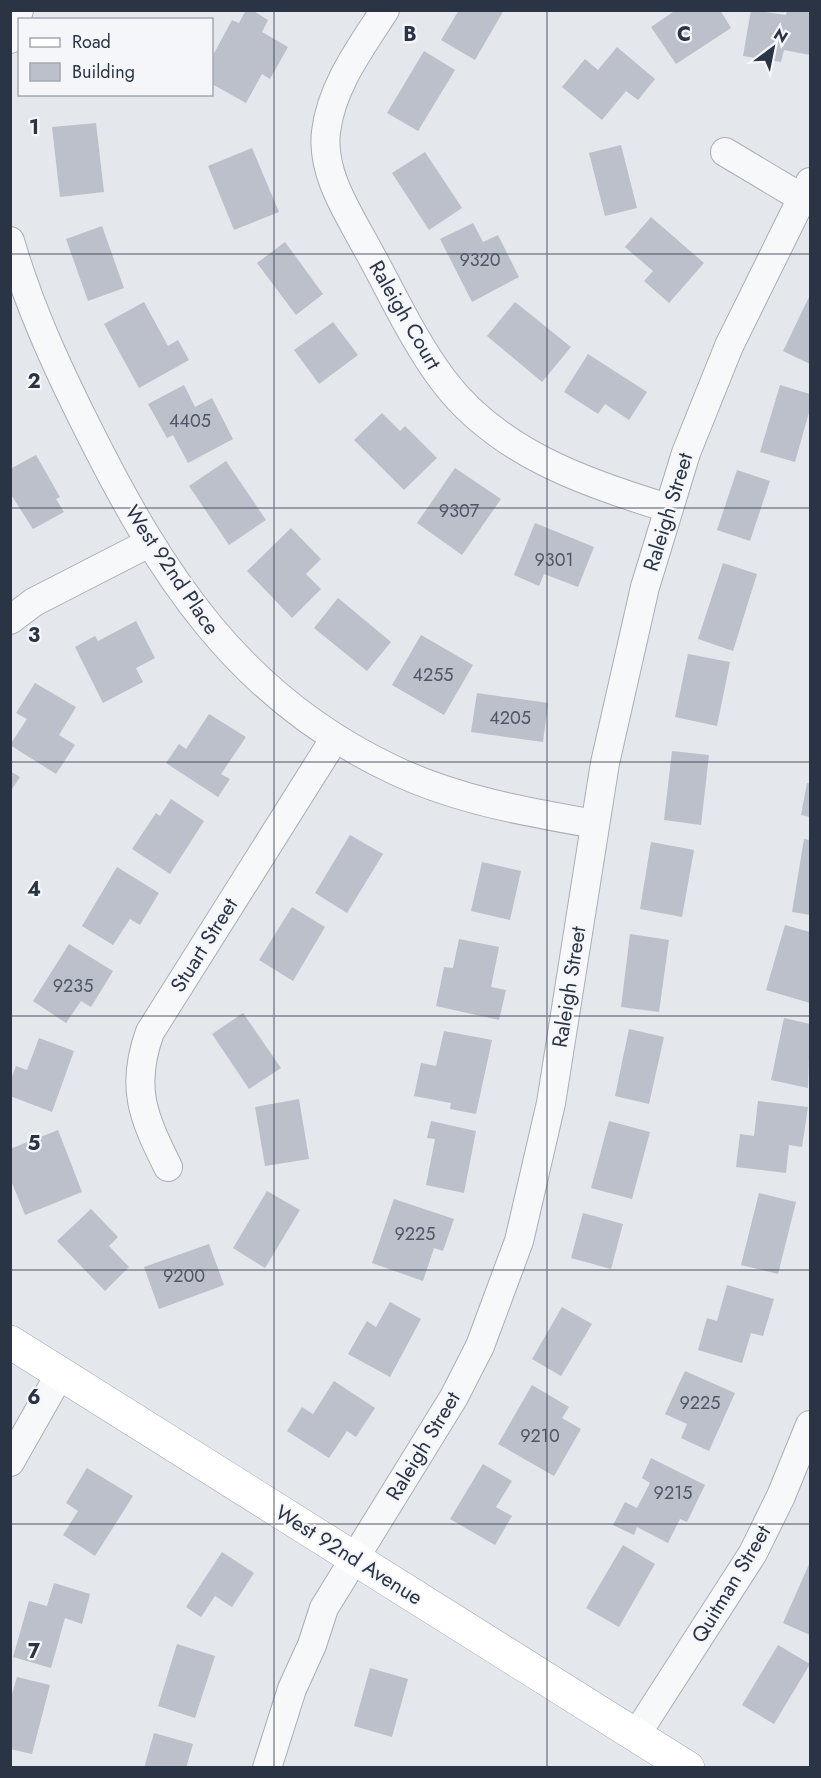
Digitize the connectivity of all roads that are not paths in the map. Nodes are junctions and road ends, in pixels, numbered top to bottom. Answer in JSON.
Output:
{"nodes":[{"id":1,"x":19,"y":10,"type":"edge"},
{"id":2,"x":385,"y":10,"type":"edge"},
{"id":3,"x":10,"y":39,"type":"edge"},
{"id":4,"x":725,"y":152,"type":"dead end"},
{"id":5,"x":806,"y":190,"type":"edge"},
{"id":6,"x":10,"y":241,"type":"edge"},
{"id":7,"x":668,"y":508,"type":"junction"},
{"id":8,"x":149,"y":543,"type":"junction"},
{"id":9,"x":10,"y":620,"type":"edge"},
{"id":10,"x":336,"y":738,"type":"junction"},
{"id":11,"x":595,"y":824,"type":"junction"},
{"id":12,"x":168,"y":1167,"type":"dead end"},
{"id":13,"x":10,"y":1342,"type":"edge"},
{"id":14,"x":60,"y":1374,"type":"junction"},
{"id":15,"x":810,"y":1425,"type":"edge"},
{"id":16,"x":10,"y":1462,"type":"edge"},
{"id":17,"x":354,"y":1559,"type":"junction"},
{"id":18,"x":636,"y":1735,"type":"junction"},
{"id":19,"x":267,"y":1767,"type":"edge"},
{"id":20,"x":688,"y":1767,"type":"edge"}],
"edges":[{"from":1,"to":3,"type":"street"},
{"from":2,"to":7,"type":"street","name":"Raleigh Court"},
{"from":4,"to":5,"type":"street"},
{"from":5,"to":7,"type":"street","name":"Raleigh Street"},
{"from":6,"to":8,"type":"street","name":"West 92nd Place"},
{"from":7,"to":11,"type":"street","name":"Raleigh Street"},
{"from":8,"to":9,"type":"street"},
{"from":8,"to":10,"type":"street","name":"West 92nd Place"},
{"from":10,"to":11,"type":"street","name":"West 92nd Place"},
{"from":10,"to":12,"type":"street","name":"Stuart Street"},
{"from":11,"to":17,"type":"street","name":"Raleigh Street"},
{"from":13,"to":14,"type":"main road","name":"West 92nd Avenue"},
{"from":14,"to":16,"type":"street"},
{"from":14,"to":17,"type":"main road","name":"West 92nd Avenue"},
{"from":15,"to":18,"type":"street","name":"Quitman Street"},
{"from":17,"to":18,"type":"main road","name":"West 92nd Avenue"},
{"from":17,"to":19,"type":"street","name":"Raleigh Street"},
{"from":18,"to":20,"type":"main road","name":"West 92nd Avenue"}]}
